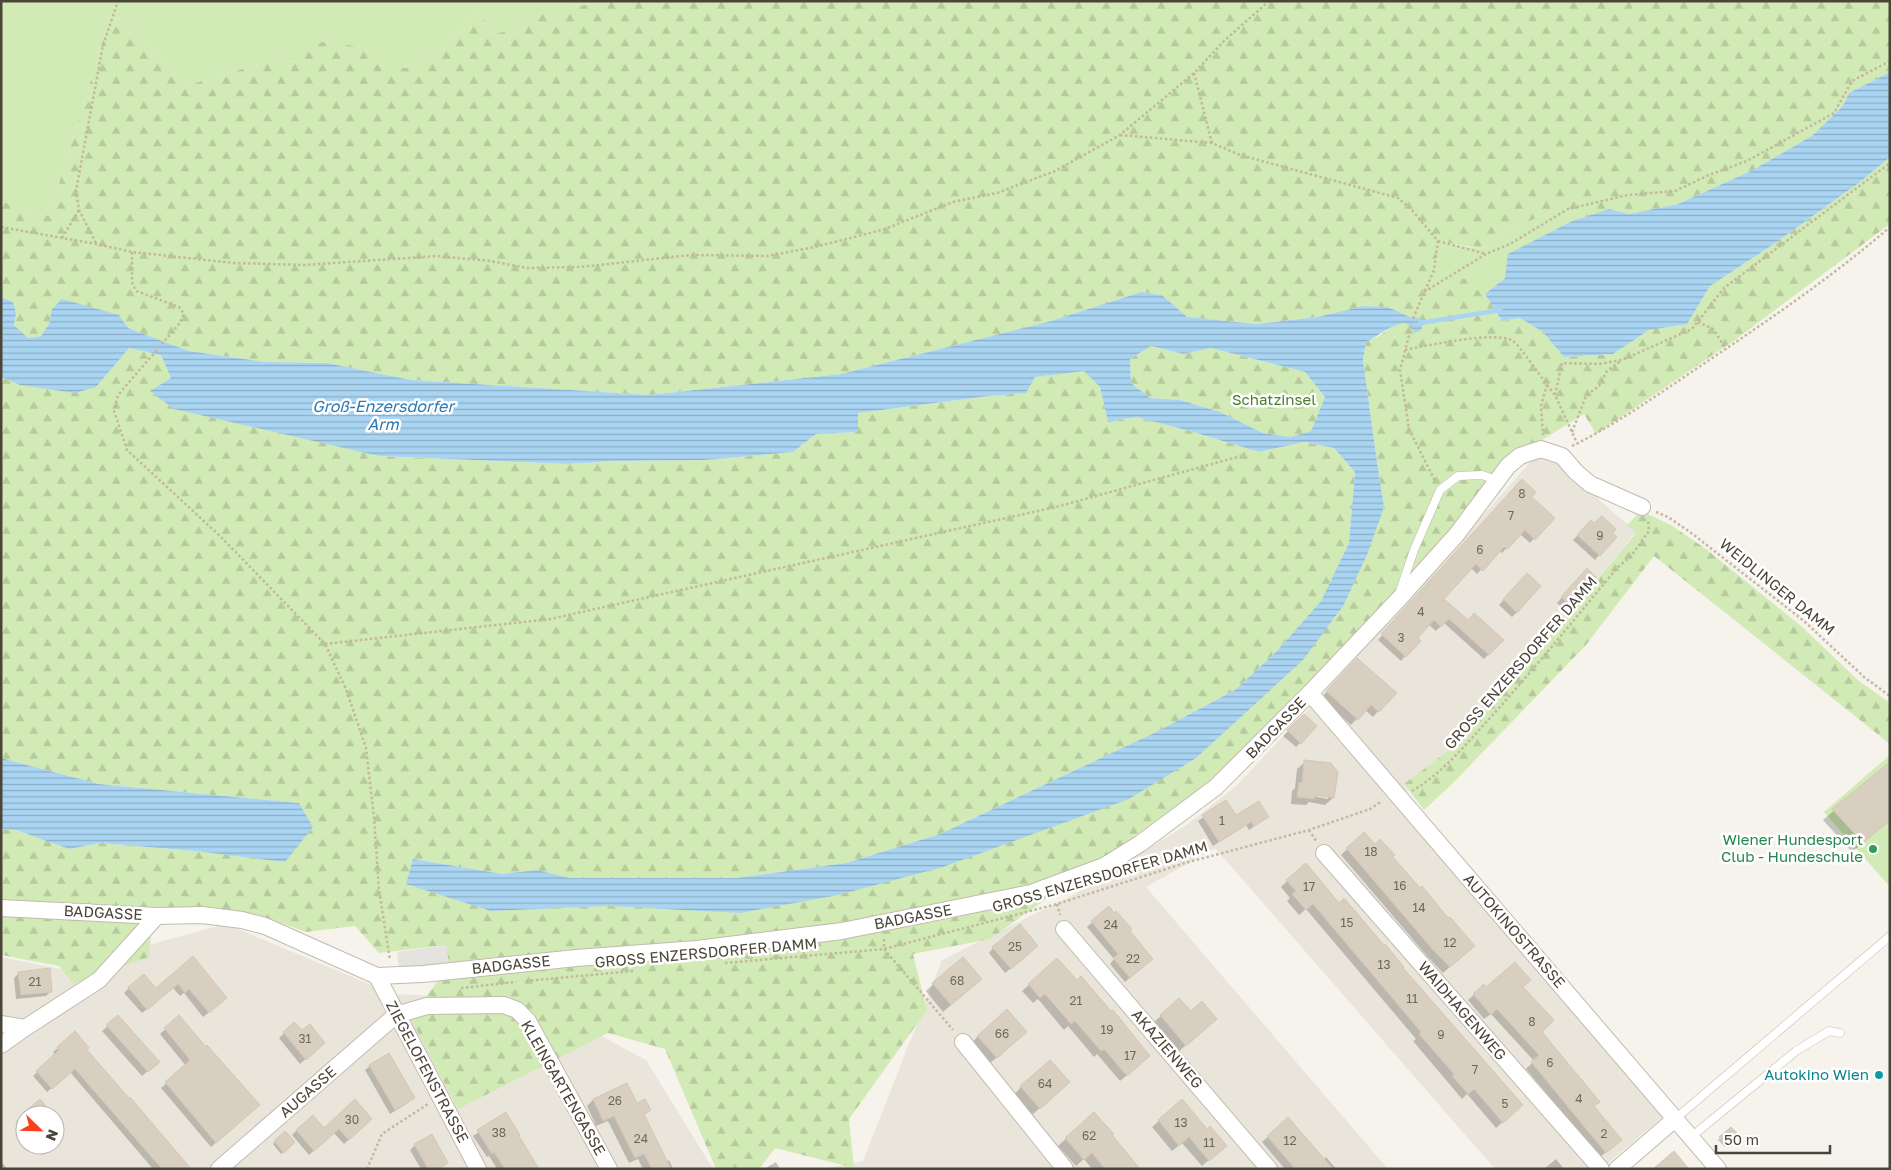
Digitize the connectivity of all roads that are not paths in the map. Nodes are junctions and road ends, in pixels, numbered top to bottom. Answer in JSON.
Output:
{"nodes":[{"id":1,"x":1496,"y":480,"type":"junction"},
{"id":2,"x":1642,"y":507,"type":"road end"},
{"id":3,"x":1397,"y":601,"type":"junction"},
{"id":4,"x":1310,"y":693,"type":"junction"},
{"id":5,"x":1324,"y":853,"type":"dead end"},
{"id":6,"x":1,"y":908,"type":"edge"},
{"id":7,"x":157,"y":916,"type":"junction"},
{"id":8,"x":1064,"y":930,"type":"road end"},
{"id":9,"x":1890,"y":936,"type":"edge"},
{"id":10,"x":385,"y":975,"type":"junction"},
{"id":11,"x":396,"y":1015,"type":"junction"},
{"id":12,"x":1,"y":1024,"type":"edge"},
{"id":13,"x":25,"y":1028,"type":"junction"},
{"id":14,"x":1840,"y":1033,"type":"dead end"},
{"id":15,"x":963,"y":1042,"type":"road end"},
{"id":16,"x":1,"y":1045,"type":"edge"},
{"id":17,"x":1675,"y":1119,"type":"junction"},
{"id":18,"x":1691,"y":1137,"type":"junction"},
{"id":19,"x":220,"y":1169,"type":"edge"},
{"id":20,"x":478,"y":1169,"type":"edge"},
{"id":21,"x":609,"y":1169,"type":"edge"},
{"id":22,"x":1065,"y":1169,"type":"edge"},
{"id":23,"x":1269,"y":1169,"type":"edge"},
{"id":24,"x":1601,"y":1169,"type":"edge"},
{"id":25,"x":1616,"y":1169,"type":"edge"},
{"id":26,"x":1718,"y":1169,"type":"edge"}],
"edges":[{"from":1,"to":2,"type":"street","name":"BADGASSE"},
{"from":1,"to":3,"type":"street","name":"BADGASSE"},
{"from":1,"to":3,"type":"lane"},
{"from":3,"to":4,"type":"street","name":"BADGASSE"},
{"from":4,"to":10,"type":"street","name":"BADGASSE"},
{"from":4,"to":17,"type":"street","name":"AUTOKINOSTRASSE"},
{"from":5,"to":24,"type":"street","name":"WAIDHAGENWEG"},
{"from":6,"to":7,"type":"street","name":"BADGASSE"},
{"from":7,"to":10,"type":"street","name":"BADGASSE"},
{"from":7,"to":13,"type":"street"},
{"from":8,"to":23,"type":"street","name":"AKAZIENWEG"},
{"from":9,"to":17,"type":"lane"},
{"from":10,"to":11,"type":"street","name":"ZIEGELOFENSTRASSE"},
{"from":11,"to":19,"type":"street","name":"AUGASSE"},
{"from":11,"to":20,"type":"street","name":"ZIEGELOFENSTRASSE"},
{"from":11,"to":21,"type":"street","name":"KLEINGARTENGASSE"},
{"from":12,"to":13,"type":"street"},
{"from":13,"to":16,"type":"street"},
{"from":14,"to":18,"type":"lane"},
{"from":15,"to":22,"type":"street"},
{"from":17,"to":18,"type":"street","name":"AUTOKINOSTRASSE"},
{"from":17,"to":25,"type":"street"},
{"from":18,"to":26,"type":"street","name":"AUTOKINOSTRASSE"}]}
